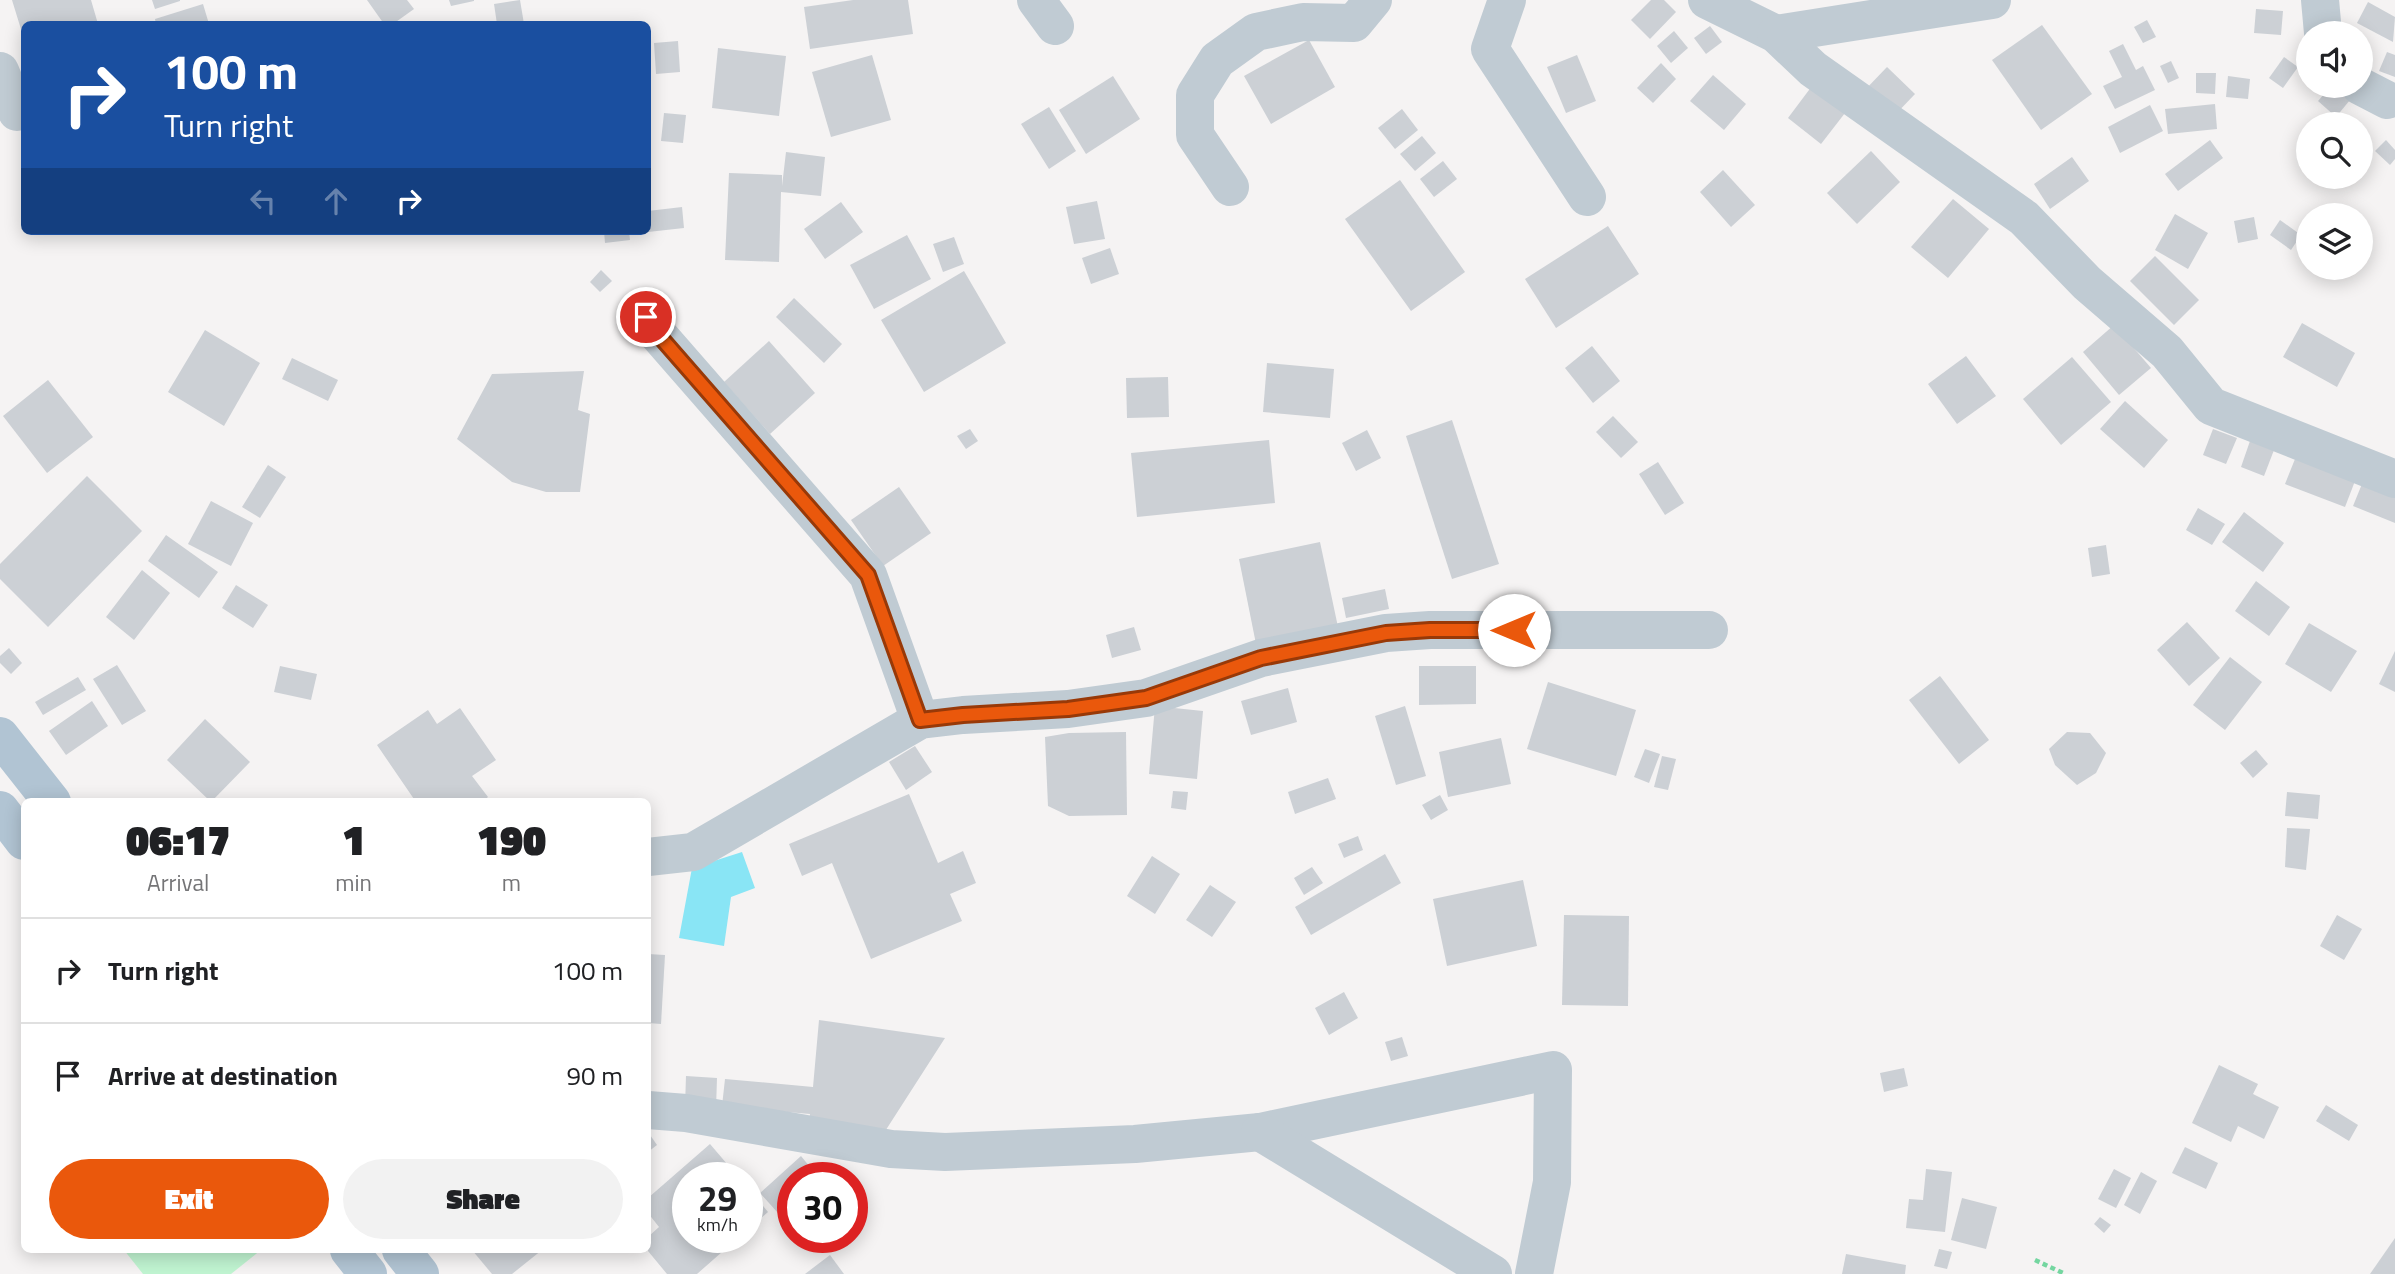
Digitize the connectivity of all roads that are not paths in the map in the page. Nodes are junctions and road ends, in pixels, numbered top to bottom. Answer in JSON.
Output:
{"nodes":[{"id":1,"x":1373,"y":0,"type":"edge"},
{"id":2,"x":1507,"y":0,"type":"edge"},
{"id":3,"x":1707,"y":0,"type":"edge"},
{"id":4,"x":1992,"y":0,"type":"edge"},
{"id":5,"x":2320,"y":0,"type":"edge"},
{"id":6,"x":2322,"y":21,"type":"edge"},
{"id":7,"x":1776,"y":34,"type":"junction"},
{"id":8,"x":0,"y":71,"type":"edge"},
{"id":9,"x":17,"y":112,"type":"dead end"},
{"id":10,"x":1230,"y":187,"type":"dead end"},
{"id":11,"x":1587,"y":197,"type":"dead end"},
{"id":12,"x":646,"y":317,"type":"dead end"},
{"id":13,"x":2395,"y":479,"type":"edge"},
{"id":14,"x":1709,"y":630,"type":"dead end"},
{"id":15,"x":920,"y":720,"type":"junction"},
{"id":16,"x":0,"y":736,"type":"edge"},
{"id":17,"x":49,"y":798,"type":"edge"},
{"id":18,"x":0,"y":810,"type":"edge"},
{"id":19,"x":21,"y":837,"type":"edge"},
{"id":20,"x":651,"y":857,"type":"edge"},
{"id":21,"x":651,"y":1110,"type":"edge"},
{"id":22,"x":1260,"y":1132,"type":"junction"},
{"id":23,"x":351,"y":1253,"type":"edge"},
{"id":24,"x":368,"y":1274,"type":"edge"},
{"id":25,"x":1493,"y":1274,"type":"edge"},
{"id":26,"x":1534,"y":1274,"type":"edge"}],
"edges":[{"from":1,"to":10,"type":"street"},
{"from":2,"to":11,"type":"street"},
{"from":3,"to":7,"type":"street"},
{"from":4,"to":7,"type":"street"},
{"from":5,"to":6,"type":"street"},
{"from":7,"to":13,"type":"street"},
{"from":8,"to":9,"type":"street"},
{"from":12,"to":15,"type":"street"},
{"from":14,"to":15,"type":"street"},
{"from":15,"to":20,"type":"street"},
{"from":16,"to":17,"type":"main road"},
{"from":18,"to":19,"type":"main road"},
{"from":21,"to":22,"type":"street"},
{"from":22,"to":25,"type":"street"},
{"from":22,"to":26,"type":"street"},
{"from":23,"to":24,"type":"main road"}]}
